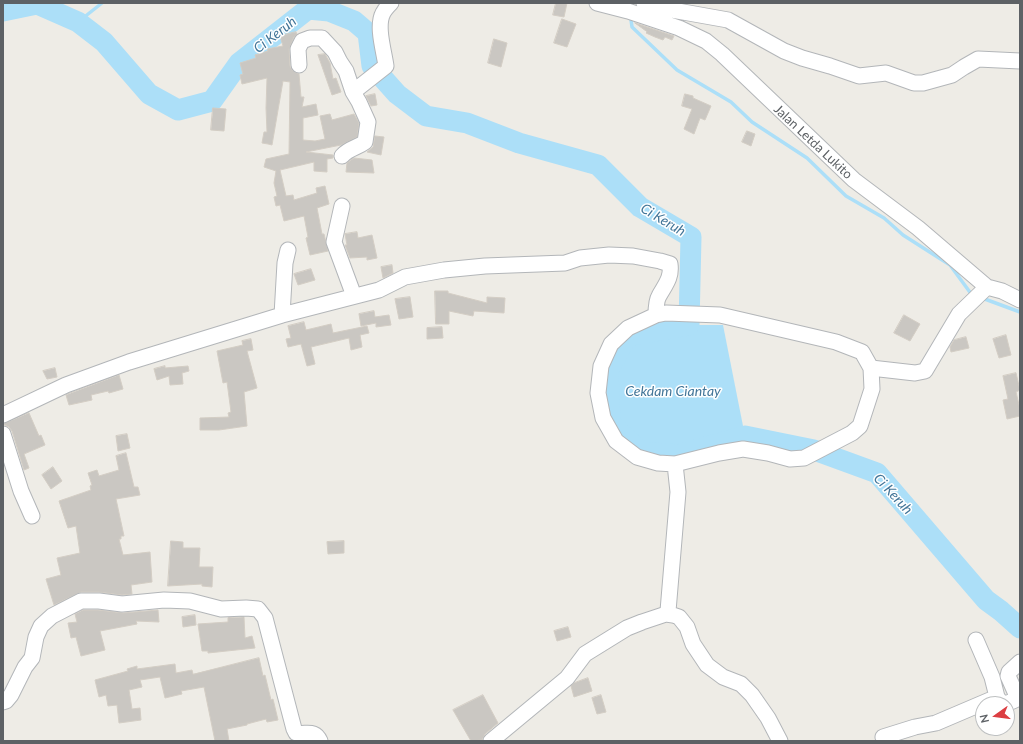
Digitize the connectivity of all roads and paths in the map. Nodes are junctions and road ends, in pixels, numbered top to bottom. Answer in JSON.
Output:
{"nodes":[{"id":1,"x":391,"y":3,"type":"edge"},
{"id":2,"x":597,"y":3,"type":"edge"},
{"id":3,"x":634,"y":9,"type":"edge"},
{"id":4,"x":1020,"y":61,"type":"edge"},
{"id":5,"x":299,"y":65,"type":"dead end"},
{"id":6,"x":353,"y":92,"type":"junction"},
{"id":7,"x":342,"y":156,"type":"dead end"},
{"id":8,"x":342,"y":206,"type":"dead end"},
{"id":9,"x":288,"y":250,"type":"dead end"},
{"id":10,"x":982,"y":292,"type":"junction"},
{"id":11,"x":354,"y":296,"type":"junction"},
{"id":12,"x":1020,"y":300,"type":"edge"},
{"id":13,"x":661,"y":314,"type":"junction"},
{"id":14,"x":282,"y":315,"type":"junction"},
{"id":15,"x":871,"y":368,"type":"junction"},
{"id":16,"x":3,"y":415,"type":"edge"},
{"id":17,"x":3,"y":434,"type":"edge"},
{"id":18,"x":675,"y":464,"type":"junction"},
{"id":19,"x":32,"y":516,"type":"dead end"},
{"id":20,"x":666,"y":614,"type":"junction"},
{"id":21,"x":976,"y":640,"type":"dead end"},
{"id":22,"x":1020,"y":662,"type":"edge"},
{"id":23,"x":997,"y":696,"type":"edge"},
{"id":24,"x":1015,"y":700,"type":"edge"},
{"id":25,"x":3,"y":702,"type":"edge"},
{"id":26,"x":975,"y":706,"type":"edge"},
{"id":27,"x":883,"y":737,"type":"dead end"},
{"id":28,"x":320,"y":741,"type":"edge"},
{"id":29,"x":491,"y":741,"type":"edge"},
{"id":30,"x":780,"y":741,"type":"edge"}],
"edges":[{"from":1,"to":6,"type":"street"},
{"from":2,"to":3,"type":"street","name":"Jalan Letda Lukito"},
{"from":3,"to":4,"type":"street"},
{"from":3,"to":10,"type":"street","name":"Jalan Letda Lukito"},
{"from":5,"to":6,"type":"street"},
{"from":6,"to":7,"type":"street"},
{"from":8,"to":11,"type":"street"},
{"from":9,"to":14,"type":"street"},
{"from":10,"to":12,"type":"street","name":"Jalan Letda Lukito"},
{"from":10,"to":15,"type":"street"},
{"from":11,"to":13,"type":"street"},
{"from":11,"to":14,"type":"street"},
{"from":13,"to":15,"type":"street"},
{"from":13,"to":18,"type":"street"},
{"from":14,"to":16,"type":"street"},
{"from":15,"to":18,"type":"street"},
{"from":17,"to":19,"type":"street"},
{"from":18,"to":20,"type":"street"},
{"from":20,"to":29,"type":"street"},
{"from":20,"to":30,"type":"street"},
{"from":21,"to":23,"type":"street"},
{"from":22,"to":24,"type":"street"},
{"from":25,"to":28,"type":"street"},
{"from":26,"to":27,"type":"street"}]}
